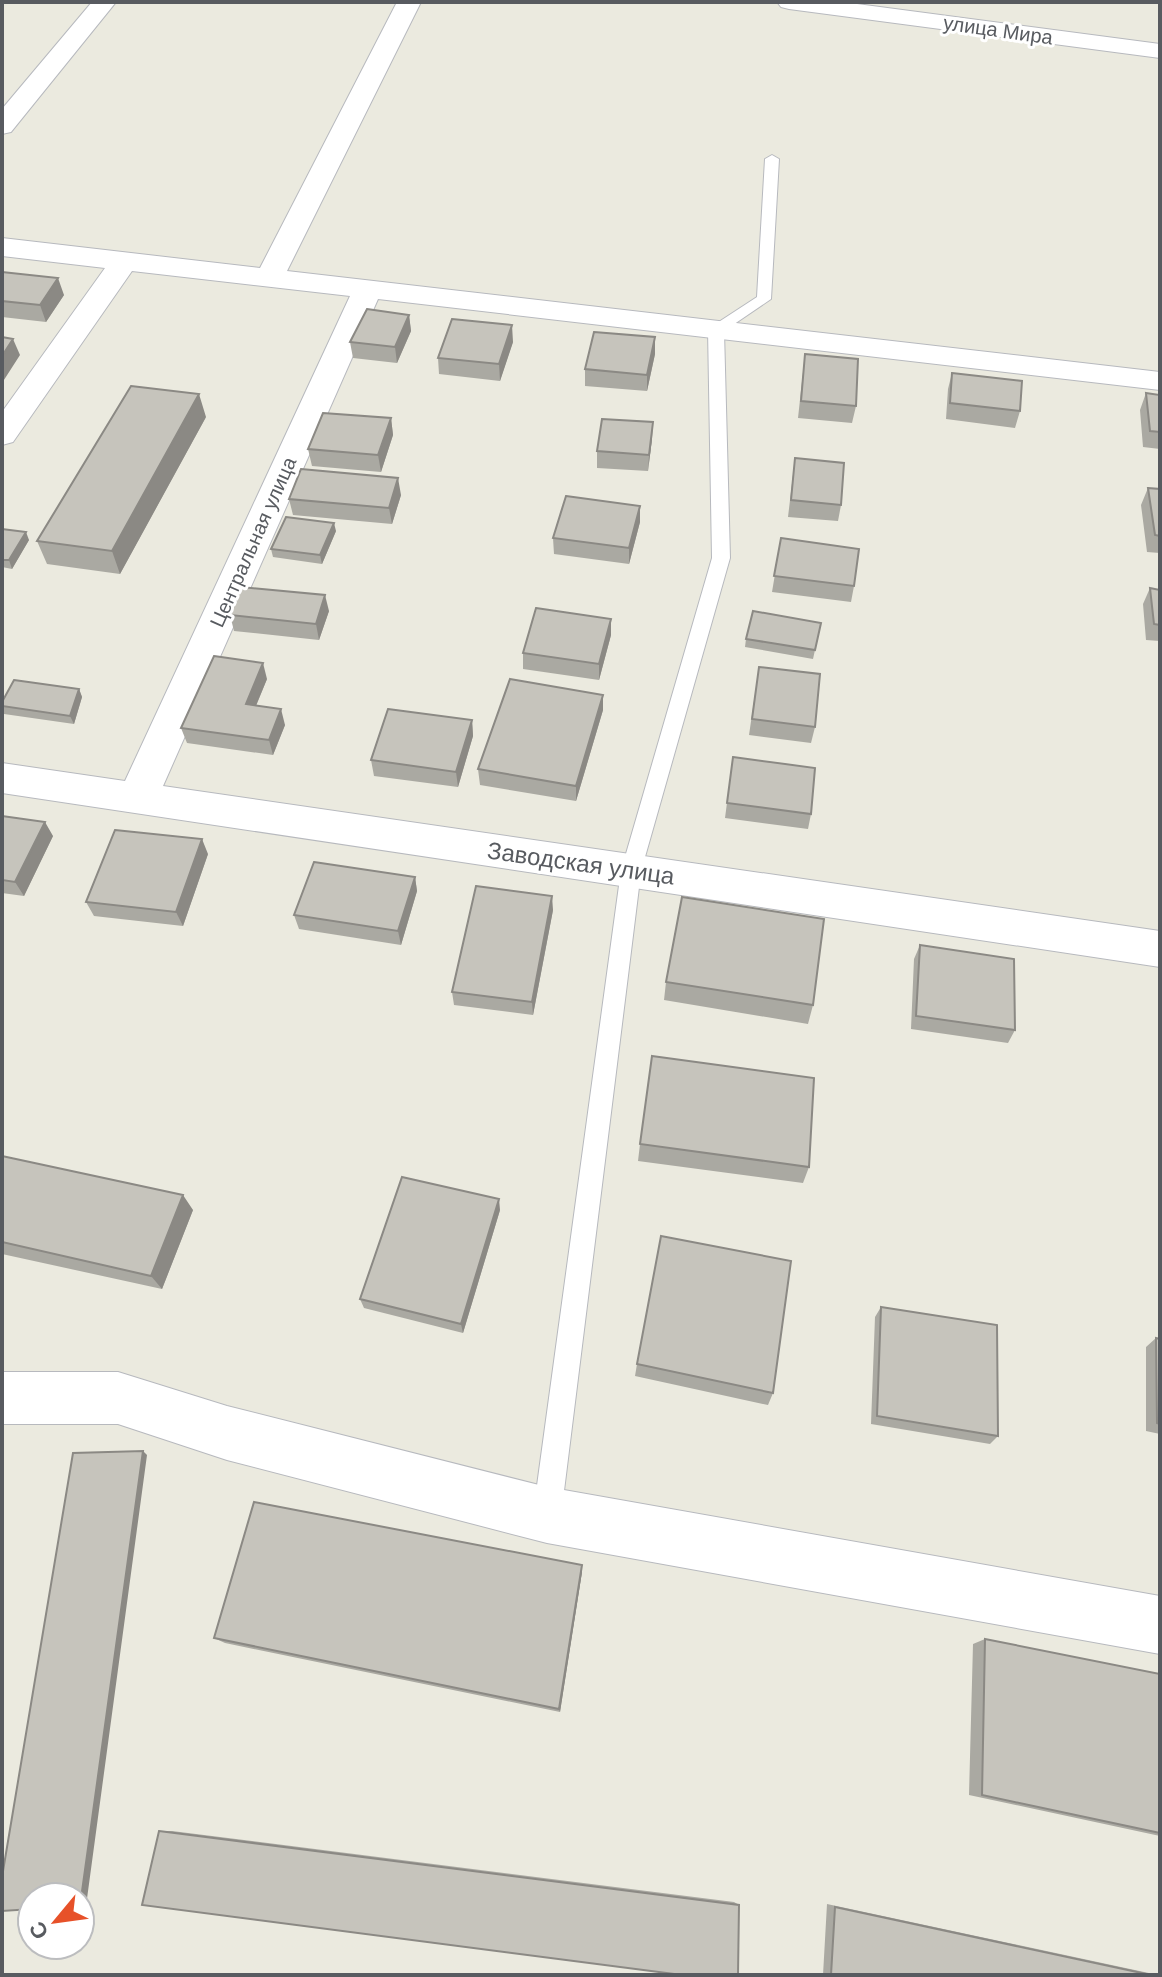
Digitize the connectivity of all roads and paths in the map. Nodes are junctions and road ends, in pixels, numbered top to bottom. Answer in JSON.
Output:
{"nodes":[{"id":1,"x":104,"y":2,"type":"edge"},
{"id":2,"x":409,"y":2,"type":"edge"},
{"id":3,"x":789,"y":2,"type":"edge"},
{"id":4,"x":1160,"y":51,"type":"edge"},
{"id":5,"x":2,"y":126,"type":"edge"},
{"id":6,"x":772,"y":159,"type":"dead end"},
{"id":7,"x":2,"y":247,"type":"edge"},
{"id":8,"x":124,"y":261,"type":"junction"},
{"id":9,"x":269,"y":278,"type":"junction"},
{"id":10,"x":368,"y":288,"type":"junction"},
{"id":11,"x":716,"y":329,"type":"junction"},
{"id":12,"x":1160,"y":381,"type":"edge"},
{"id":13,"x":2,"y":435,"type":"edge"},
{"id":14,"x":2,"y":778,"type":"edge"},
{"id":15,"x":138,"y":797,"type":"junction"},
{"id":16,"x":631,"y":871,"type":"junction"},
{"id":17,"x":1160,"y":949,"type":"edge"},
{"id":18,"x":2,"y":1398,"type":"edge"},
{"id":19,"x":547,"y":1515,"type":"junction"},
{"id":20,"x":1160,"y":1625,"type":"edge"}],
"edges":[{"from":1,"to":5,"type":"street"},
{"from":2,"to":9,"type":"street"},
{"from":3,"to":4,"type":"street","name":"улица Мира"},
{"from":6,"to":11,"type":"lane"},
{"from":7,"to":8,"type":"street"},
{"from":8,"to":9,"type":"street"},
{"from":8,"to":13,"type":"street"},
{"from":9,"to":10,"type":"street"},
{"from":10,"to":11,"type":"street"},
{"from":10,"to":15,"type":"street","name":"Центральная улица"},
{"from":11,"to":12,"type":"street"},
{"from":11,"to":16,"type":"lane"},
{"from":14,"to":15,"type":"street","name":"Заводская улица"},
{"from":15,"to":16,"type":"street","name":"Заводская улица"},
{"from":16,"to":17,"type":"street","name":"Заводская улица"},
{"from":16,"to":19,"type":"lane"},
{"from":18,"to":19,"type":"street"},
{"from":19,"to":20,"type":"street"}]}
